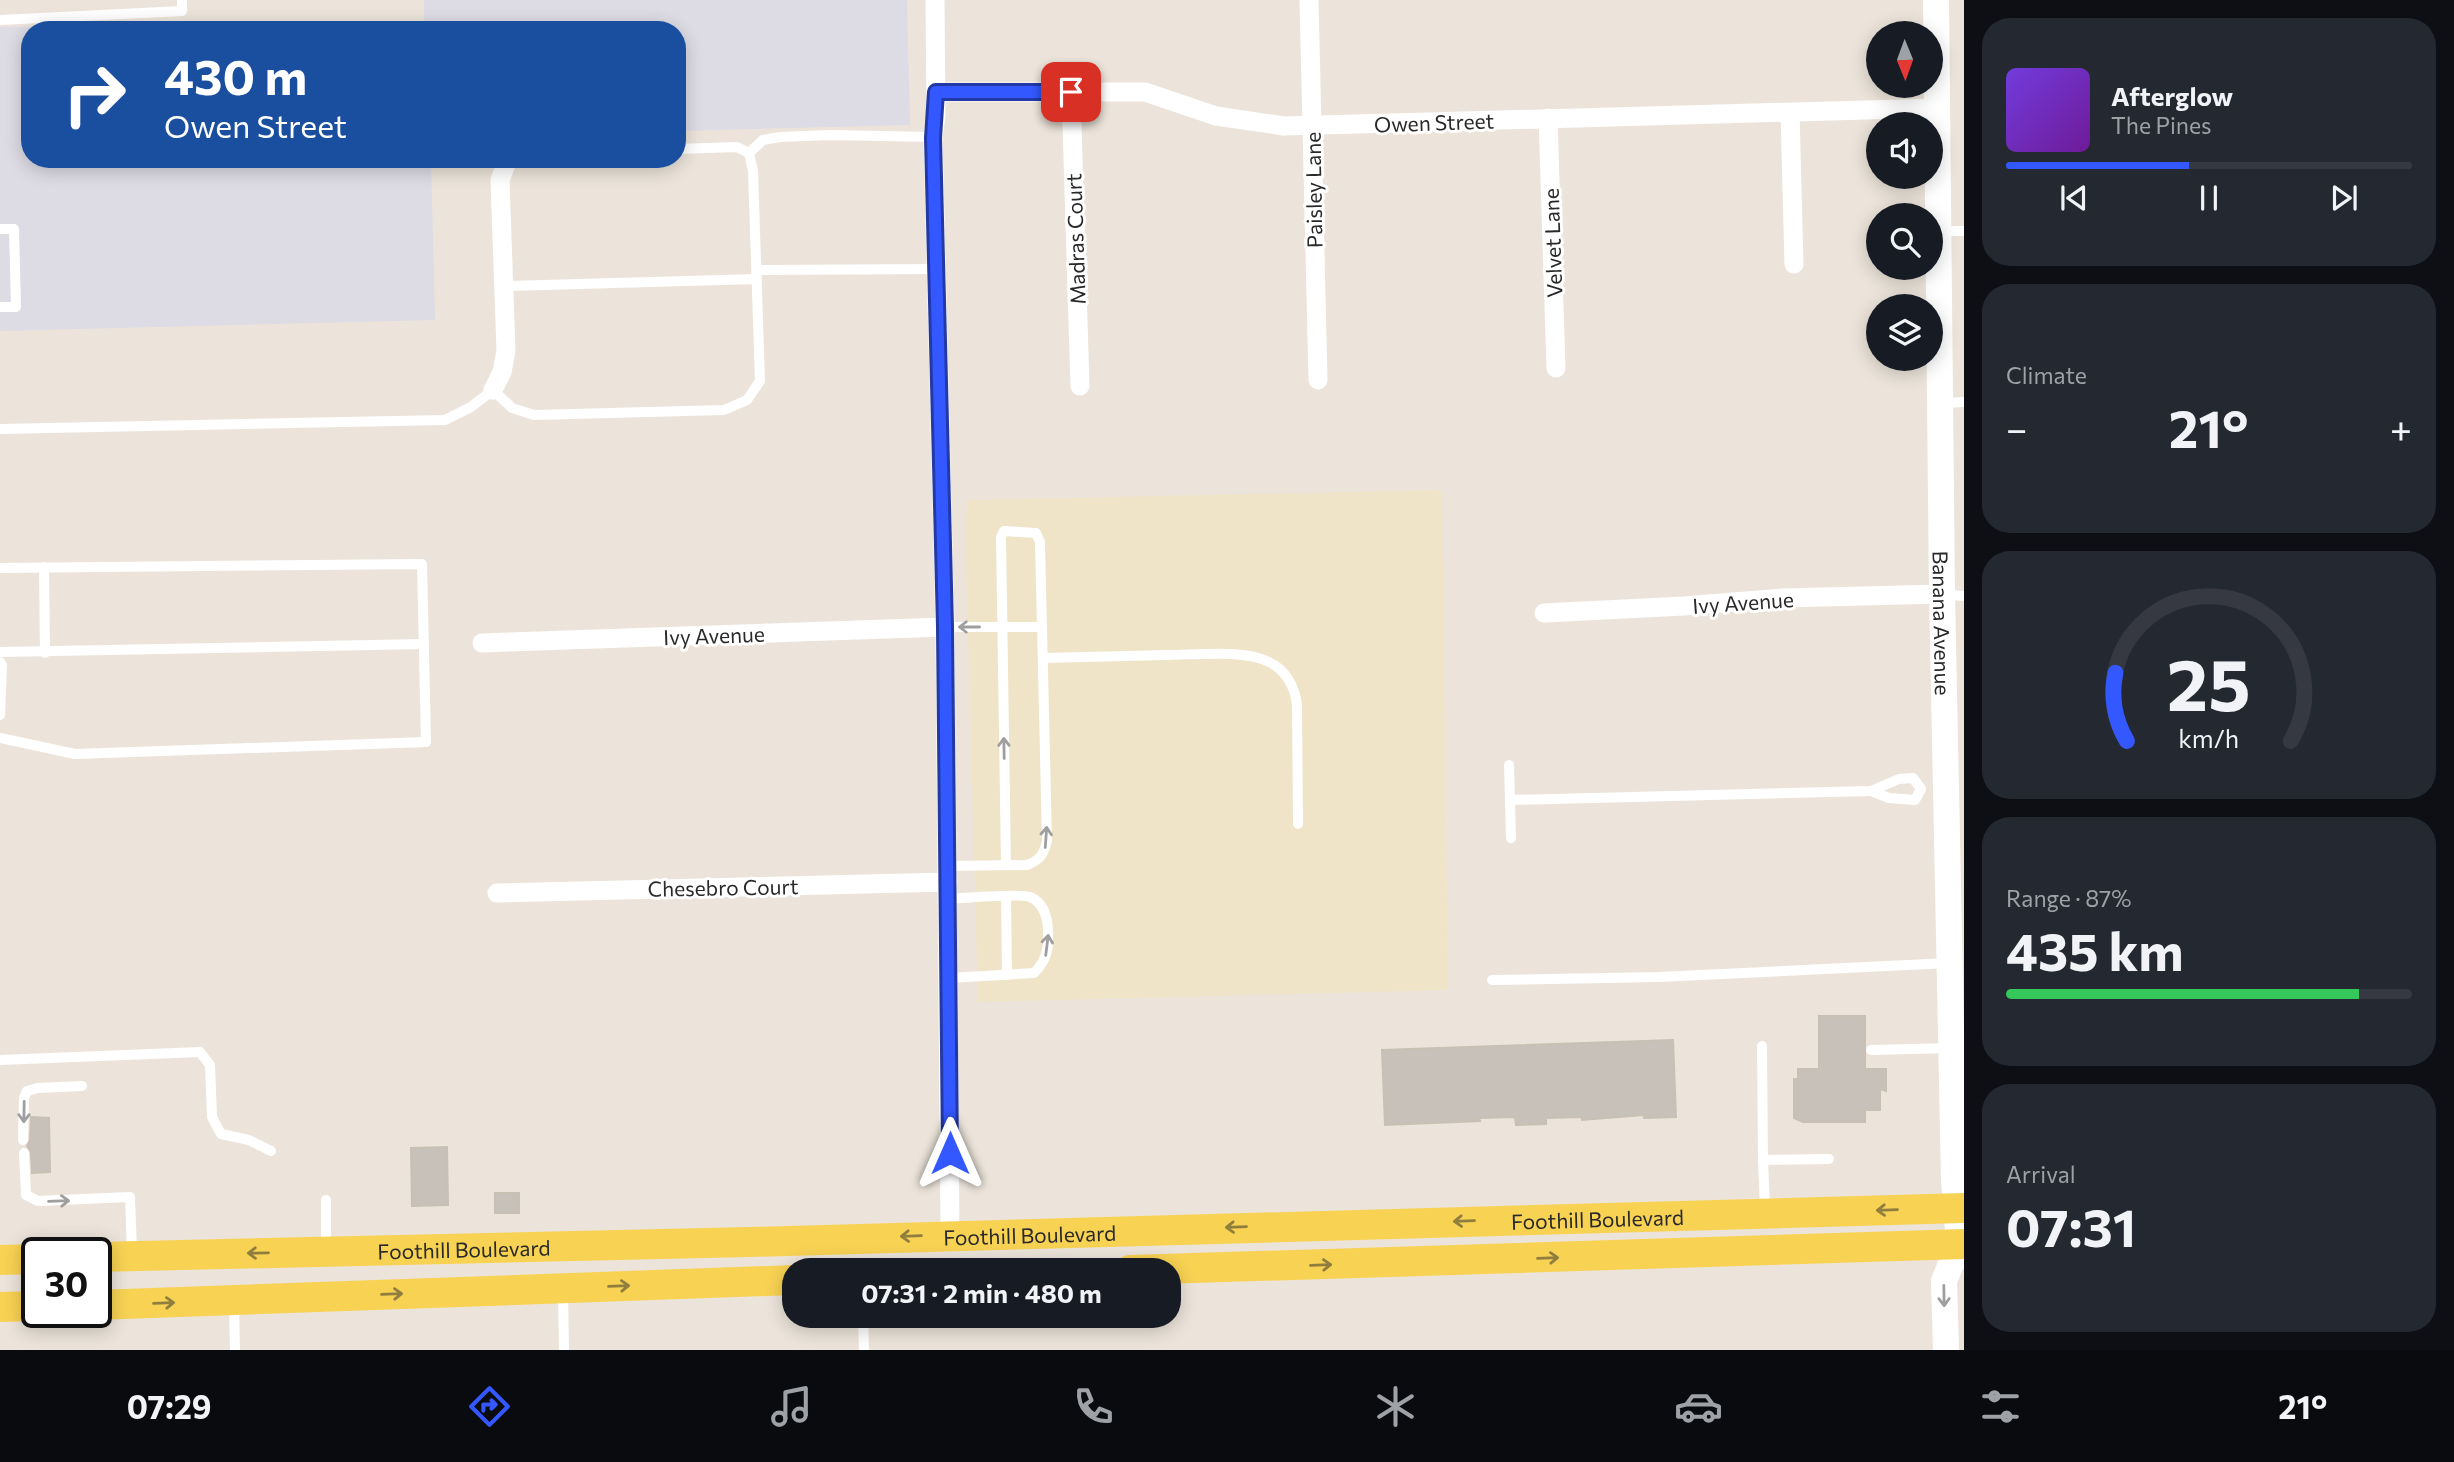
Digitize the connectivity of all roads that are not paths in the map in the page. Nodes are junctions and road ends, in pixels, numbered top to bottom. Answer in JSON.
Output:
{"nodes":[{"id":1,"x":182,"y":0,"type":"edge"},
{"id":2,"x":935,"y":0,"type":"edge"},
{"id":3,"x":1309,"y":0,"type":"edge"},
{"id":4,"x":1936,"y":0,"type":"edge"},
{"id":5,"x":0,"y":20,"type":"edge"},
{"id":6,"x":936,"y":92,"type":"junction"},
{"id":7,"x":1071,"y":92,"type":"junction"},
{"id":8,"x":1937,"y":108,"type":"junction"},
{"id":9,"x":1790,"y":113,"type":"junction"},
{"id":10,"x":1548,"y":118,"type":"junction"},
{"id":11,"x":1311,"y":126,"type":"junction"},
{"id":12,"x":933,"y":138,"type":"junction"},
{"id":13,"x":686,"y":149,"type":"edge"},
{"id":14,"x":749,"y":153,"type":"junction"},
{"id":15,"x":505,"y":168,"type":"edge"},
{"id":16,"x":0,"y":229,"type":"edge"},
{"id":17,"x":1952,"y":231,"type":"edge"},
{"id":18,"x":1794,"y":264,"type":"dead end"},
{"id":19,"x":937,"y":269,"type":"junction"},
{"id":20,"x":757,"y":275,"type":"junction"},
{"id":21,"x":504,"y":286,"type":"junction"},
{"id":22,"x":0,"y":307,"type":"edge"},
{"id":23,"x":1556,"y":368,"type":"dead end"},
{"id":24,"x":1318,"y":380,"type":"dead end"},
{"id":25,"x":1080,"y":386,"type":"dead end"},
{"id":26,"x":493,"y":390,"type":"junction"},
{"id":27,"x":1952,"y":403,"type":"edge"},
{"id":28,"x":0,"y":429,"type":"edge"},
{"id":29,"x":44,"y":567,"type":"junction"},
{"id":30,"x":0,"y":568,"type":"edge"},
{"id":31,"x":1953,"y":595,"type":"edge"},
{"id":32,"x":1544,"y":612,"type":"dead end"},
{"id":33,"x":1042,"y":626,"type":"junction"},
{"id":34,"x":945,"y":627,"type":"junction"},
{"id":35,"x":1002,"y":627,"type":"junction"},
{"id":36,"x":482,"y":643,"type":"dead end"},
{"id":37,"x":424,"y":644,"type":"junction"},
{"id":38,"x":0,"y":652,"type":"edge"},
{"id":39,"x":45,"y":653,"type":"junction"},
{"id":40,"x":1043,"y":657,"type":"junction"},
{"id":41,"x":0,"y":662,"type":"edge"},
{"id":42,"x":0,"y":715,"type":"edge"},
{"id":43,"x":0,"y":738,"type":"edge"},
{"id":44,"x":1509,"y":765,"type":"dead end"},
{"id":45,"x":1899,"y":779,"type":"junction"},
{"id":46,"x":1933,"y":789,"type":"junction"},
{"id":47,"x":1871,"y":791,"type":"junction"},
{"id":48,"x":1510,"y":800,"type":"junction"},
{"id":49,"x":1899,"y":800,"type":"junction"},
{"id":50,"x":1298,"y":824,"type":"dead end"},
{"id":51,"x":1511,"y":838,"type":"dead end"},
{"id":52,"x":1006,"y":865,"type":"junction"},
{"id":53,"x":948,"y":882,"type":"junction"},
{"id":54,"x":498,"y":893,"type":"dead end"},
{"id":55,"x":1006,"y":897,"type":"junction"},
{"id":56,"x":1950,"y":963,"type":"junction"},
{"id":57,"x":1007,"y":975,"type":"junction"},
{"id":58,"x":949,"y":978,"type":"junction"},
{"id":59,"x":1492,"y":980,"type":"dead end"},
{"id":60,"x":1762,"y":1046,"type":"dead end"},
{"id":61,"x":1952,"y":1048,"type":"junction"},
{"id":62,"x":1871,"y":1050,"type":"dead end"},
{"id":63,"x":0,"y":1060,"type":"edge"},
{"id":64,"x":82,"y":1086,"type":"dead end"},
{"id":65,"x":23,"y":1140,"type":"dead end"},
{"id":66,"x":271,"y":1151,"type":"dead end"},
{"id":67,"x":24,"y":1153,"type":"dead end"},
{"id":68,"x":1829,"y":1159,"type":"dead end"},
{"id":69,"x":1763,"y":1160,"type":"junction"},
{"id":70,"x":326,"y":1200,"type":"dead end"},
{"id":71,"x":1960,"y":1208,"type":"edge"},
{"id":72,"x":1765,"y":1213,"type":"junction"},
{"id":73,"x":950,"y":1235,"type":"junction"},
{"id":74,"x":742,"y":1242,"type":"junction"},
{"id":75,"x":1962,"y":1248,"type":"edge"},
{"id":76,"x":326,"y":1252,"type":"junction"},
{"id":77,"x":132,"y":1256,"type":"junction"},
{"id":78,"x":112,"y":1257,"type":"edge"},
{"id":79,"x":21,"y":1259,"type":"edge"},
{"id":80,"x":0,"y":1260,"type":"edge"},
{"id":81,"x":1181,"y":1269,"type":"edge"},
{"id":82,"x":782,"y":1280,"type":"edge"},
{"id":83,"x":563,"y":1287,"type":"junction"},
{"id":84,"x":234,"y":1301,"type":"junction"},
{"id":85,"x":112,"y":1305,"type":"edge"},
{"id":86,"x":21,"y":1306,"type":"edge"},
{"id":87,"x":0,"y":1307,"type":"edge"},
{"id":88,"x":863,"y":1328,"type":"edge"},
{"id":89,"x":235,"y":1350,"type":"edge"},
{"id":90,"x":564,"y":1350,"type":"edge"},
{"id":91,"x":864,"y":1350,"type":"edge"},
{"id":92,"x":1946,"y":1350,"type":"edge"}],
"edges":[{"from":1,"to":5,"type":"lane"},
{"from":2,"to":6,"type":"street"},
{"from":3,"to":11,"type":"street","name":"Paisley Lane"},
{"from":4,"to":8,"type":"street","name":"Banana Avenue"},
{"from":6,"to":7,"type":"street","name":"Owen Street"},
{"from":6,"to":12,"type":"street"},
{"from":7,"to":11,"type":"street","name":"Owen Street"},
{"from":7,"to":25,"type":"street","name":"Madras Court"},
{"from":8,"to":9,"type":"street","name":"Owen Street"},
{"from":8,"to":17,"type":"street","name":"Banana Avenue"},
{"from":9,"to":10,"type":"street","name":"Owen Street"},
{"from":9,"to":18,"type":"street"},
{"from":10,"to":11,"type":"street","name":"Owen Street"},
{"from":10,"to":23,"type":"street","name":"Velvet Lane"},
{"from":11,"to":24,"type":"street","name":"Paisley Lane"},
{"from":12,"to":14,"type":"lane"},
{"from":12,"to":19,"type":"street"},
{"from":13,"to":14,"type":"lane"},
{"from":14,"to":20,"type":"lane"},
{"from":15,"to":21,"type":"street"},
{"from":16,"to":22,"type":"lane"},
{"from":17,"to":27,"type":"street","name":"Banana Avenue"},
{"from":19,"to":20,"type":"lane"},
{"from":19,"to":34,"type":"street"},
{"from":20,"to":21,"type":"lane"},
{"from":20,"to":26,"type":"lane"},
{"from":21,"to":26,"type":"street"},
{"from":26,"to":28,"type":"lane"},
{"from":27,"to":31,"type":"street","name":"Banana Avenue"},
{"from":29,"to":30,"type":"lane"},
{"from":29,"to":37,"type":"lane"},
{"from":29,"to":39,"type":"lane"},
{"from":31,"to":32,"type":"street","name":"Ivy Avenue"},
{"from":31,"to":46,"type":"street","name":"Banana Avenue"},
{"from":33,"to":35,"type":"lane"},
{"from":33,"to":35,"type":"lane"},
{"from":33,"to":40,"type":"lane"},
{"from":35,"to":34,"type":"lane","one_way":true},
{"from":34,"to":36,"type":"street","name":"Ivy Avenue"},
{"from":34,"to":53,"type":"street"},
{"from":52,"to":35,"type":"lane","one_way":true},
{"from":37,"to":39,"type":"lane"},
{"from":37,"to":43,"type":"lane"},
{"from":38,"to":39,"type":"lane"},
{"from":40,"to":50,"type":"lane"},
{"from":52,"to":40,"type":"lane","one_way":true},
{"from":41,"to":42,"type":"lane"},
{"from":44,"to":48,"type":"lane"},
{"from":45,"to":46,"type":"lane"},
{"from":45,"to":47,"type":"lane"},
{"from":45,"to":49,"type":"lane"},
{"from":46,"to":49,"type":"lane"},
{"from":46,"to":56,"type":"street","name":"Banana Avenue"},
{"from":47,"to":48,"type":"lane"},
{"from":47,"to":49,"type":"lane"},
{"from":48,"to":51,"type":"lane"},
{"from":52,"to":53,"type":"lane"},
{"from":53,"to":54,"type":"street","name":"Chesebro Court"},
{"from":53,"to":55,"type":"lane"},
{"from":53,"to":58,"type":"street"},
{"from":55,"to":57,"type":"lane"},
{"from":57,"to":55,"type":"lane","one_way":true},
{"from":56,"to":59,"type":"lane"},
{"from":56,"to":61,"type":"street","name":"Banana Avenue"},
{"from":57,"to":58,"type":"lane"},
{"from":58,"to":73,"type":"street"},
{"from":60,"to":69,"type":"lane"},
{"from":61,"to":62,"type":"lane"},
{"from":61,"to":71,"type":"street","name":"Banana Avenue"},
{"from":63,"to":66,"type":"lane"},
{"from":64,"to":65,"type":"lane","one_way":true},
{"from":67,"to":77,"type":"lane","one_way":true},
{"from":68,"to":69,"type":"lane"},
{"from":69,"to":72,"type":"lane"},
{"from":70,"to":76,"type":"lane"},
{"from":71,"to":72,"type":"main road","name":"Foothill Boulevard","one_way":true},
{"from":71,"to":75,"type":"street","name":"Banana Avenue"},
{"from":72,"to":73,"type":"main road","name":"Foothill Boulevard","one_way":true},
{"from":73,"to":74,"type":"main road","name":"Foothill Boulevard","one_way":true},
{"from":74,"to":76,"type":"main road","name":"Foothill Boulevard"},
{"from":74,"to":83,"type":"main road"},
{"from":81,"to":75,"type":"main road","name":"Foothill Boulevard","one_way":true},
{"from":75,"to":92,"type":"street","name":"Banana Avenue","one_way":true},
{"from":76,"to":77,"type":"main road","name":"Foothill Boulevard","one_way":true},
{"from":77,"to":78,"type":"main road","name":"Foothill Boulevard"},
{"from":79,"to":80,"type":"main road"},
{"from":83,"to":82,"type":"main road","name":"Foothill Boulevard","one_way":true},
{"from":84,"to":83,"type":"main road","name":"Foothill Boulevard","one_way":true},
{"from":83,"to":90,"type":"lane"},
{"from":85,"to":84,"type":"main road","name":"Foothill Boulevard","one_way":true},
{"from":84,"to":89,"type":"lane"},
{"from":86,"to":87,"type":"main road"},
{"from":88,"to":91,"type":"lane"}]}
